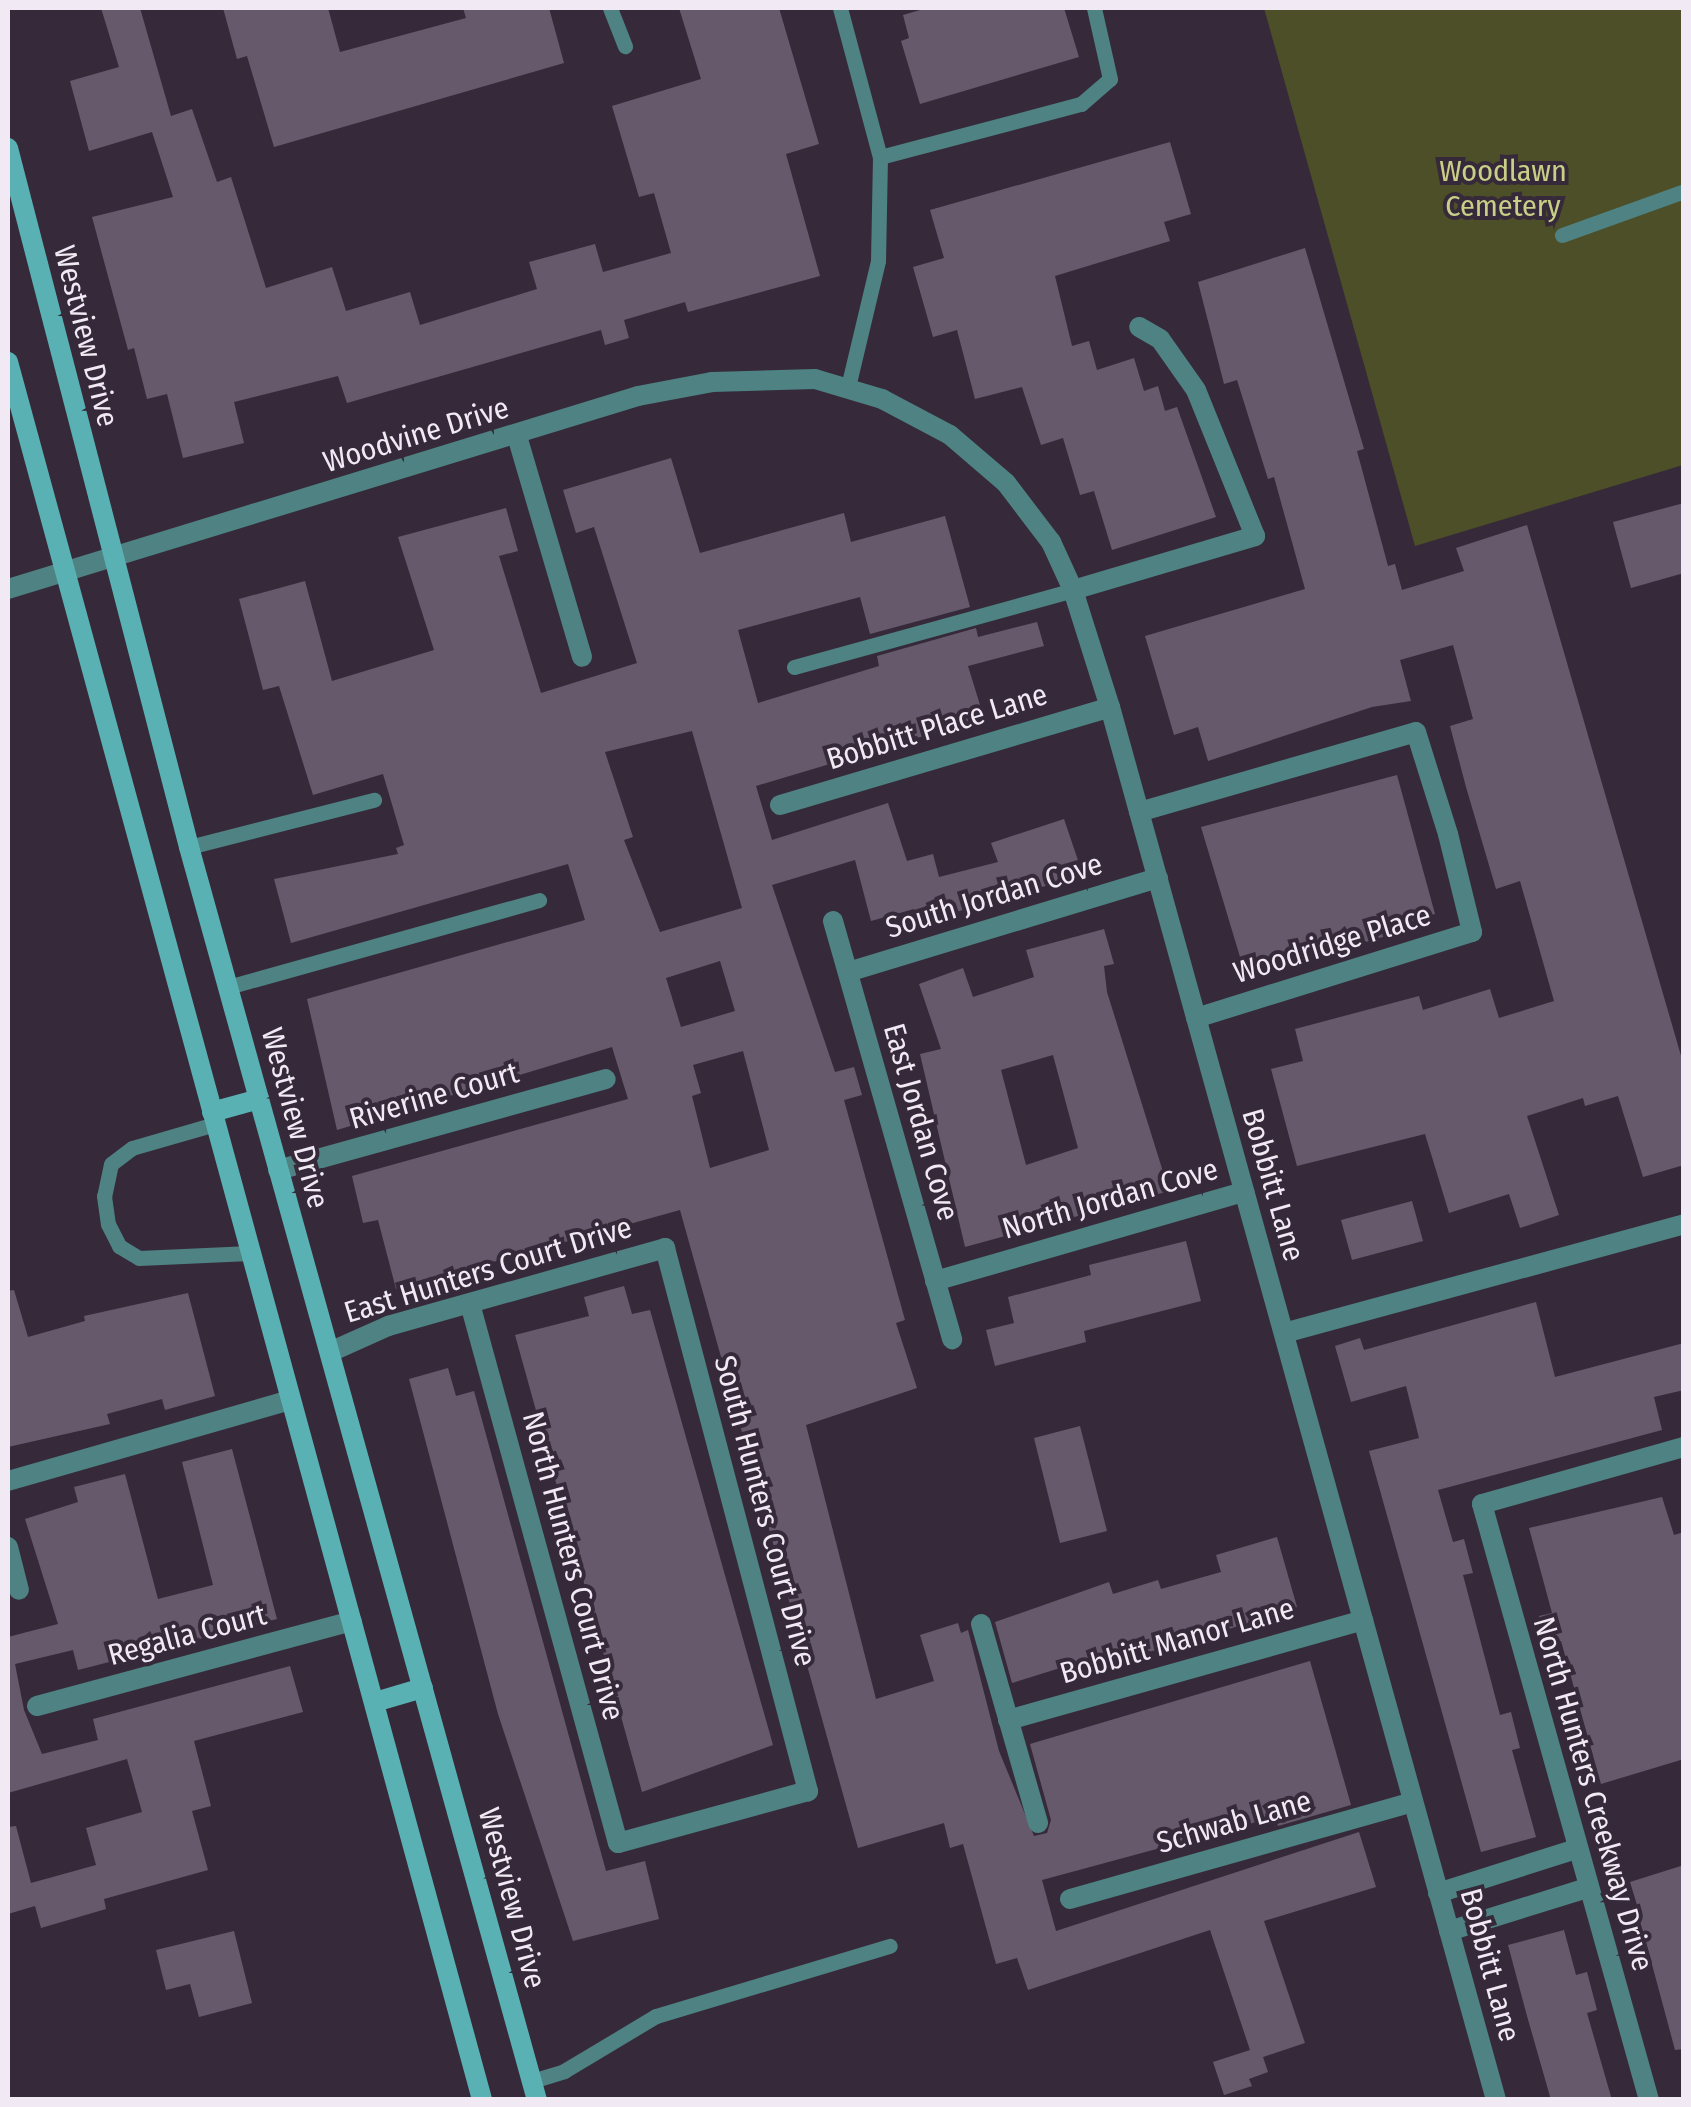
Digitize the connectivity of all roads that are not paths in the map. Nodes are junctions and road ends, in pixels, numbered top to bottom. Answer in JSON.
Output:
{"nodes":[{"id":1,"x":610,"y":8,"type":"edge"},
{"id":2,"x":840,"y":8,"type":"edge"},
{"id":3,"x":1094,"y":8,"type":"edge"},
{"id":4,"x":625,"y":46,"type":"dead end"},
{"id":5,"x":8,"y":148,"type":"edge"},
{"id":6,"x":880,"y":157,"type":"junction"},
{"id":7,"x":1684,"y":190,"type":"edge"},
{"id":8,"x":1562,"y":234,"type":"dead end"},
{"id":9,"x":1139,"y":327,"type":"dead end"},
{"id":10,"x":8,"y":362,"type":"edge"},
{"id":11,"x":848,"y":387,"type":"junction"},
{"id":12,"x":517,"y":436,"type":"junction"},
{"id":13,"x":113,"y":561,"type":"junction"},
{"id":14,"x":62,"y":574,"type":"junction"},
{"id":15,"x":8,"y":589,"type":"edge"},
{"id":16,"x":1074,"y":590,"type":"junction"},
{"id":17,"x":582,"y":657,"type":"dead end"},
{"id":18,"x":794,"y":667,"type":"dead end"},
{"id":19,"x":1110,"y":707,"type":"junction"},
{"id":20,"x":374,"y":800,"type":"dead end"},
{"id":21,"x":780,"y":805,"type":"dead end"},
{"id":22,"x":1139,"y":812,"type":"junction"},
{"id":23,"x":189,"y":847,"type":"junction"},
{"id":24,"x":1158,"y":878,"type":"junction"},
{"id":25,"x":539,"y":900,"type":"dead end"},
{"id":26,"x":833,"y":921,"type":"dead end"},
{"id":27,"x":848,"y":972,"type":"junction"},
{"id":28,"x":228,"y":986,"type":"junction"},
{"id":29,"x":1196,"y":1018,"type":"junction"},
{"id":30,"x":606,"y":1079,"type":"dead end"},
{"id":31,"x":259,"y":1099,"type":"junction"},
{"id":32,"x":213,"y":1118,"type":"junction"},
{"id":33,"x":278,"y":1170,"type":"junction"},
{"id":34,"x":1244,"y":1192,"type":"junction"},
{"id":35,"x":1684,"y":1224,"type":"edge"},
{"id":36,"x":665,"y":1248,"type":"joint"},
{"id":37,"x":250,"y":1252,"type":"junction"},
{"id":38,"x":935,"y":1280,"type":"junction"},
{"id":39,"x":470,"y":1304,"type":"junction"},
{"id":40,"x":1284,"y":1334,"type":"junction"},
{"id":41,"x":952,"y":1338,"type":"dead end"},
{"id":42,"x":330,"y":1352,"type":"junction"},
{"id":43,"x":290,"y":1400,"type":"junction"},
{"id":44,"x":1684,"y":1447,"type":"edge"},
{"id":45,"x":8,"y":1481,"type":"edge"},
{"id":46,"x":8,"y":1548,"type":"edge"},
{"id":47,"x":19,"y":1590,"type":"dead end"},
{"id":48,"x":1363,"y":1620,"type":"junction"},
{"id":49,"x":352,"y":1621,"type":"junction"},
{"id":50,"x":980,"y":1624,"type":"dead end"},
{"id":51,"x":424,"y":1688,"type":"junction"},
{"id":52,"x":375,"y":1702,"type":"junction"},
{"id":53,"x":37,"y":1706,"type":"dead end"},
{"id":54,"x":1008,"y":1720,"type":"junction"},
{"id":55,"x":1414,"y":1802,"type":"junction"},
{"id":56,"x":1038,"y":1823,"type":"dead end"},
{"id":57,"x":618,"y":1842,"type":"joint"},
{"id":58,"x":1576,"y":1849,"type":"junction"},
{"id":59,"x":1586,"y":1888,"type":"junction"},
{"id":60,"x":1438,"y":1893,"type":"junction"},
{"id":61,"x":1070,"y":1899,"type":"dead end"},
{"id":62,"x":1449,"y":1930,"type":"junction"},
{"id":63,"x":890,"y":1946,"type":"dead end"},
{"id":64,"x":534,"y":2090,"type":"edge"},
{"id":65,"x":482,"y":2100,"type":"edge"},
{"id":66,"x":1496,"y":2100,"type":"edge"},
{"id":67,"x":1649,"y":2100,"type":"edge"}],
"edges":[{"from":1,"to":4,"type":"lane"},
{"from":2,"to":6,"type":"lane"},
{"from":3,"to":6,"type":"lane"},
{"from":5,"to":13,"type":"main road","name":"Westview Drive"},
{"from":6,"to":11,"type":"lane"},
{"from":7,"to":8,"type":"lane"},
{"from":9,"to":16,"type":"street"},
{"from":10,"to":14,"type":"main road"},
{"from":11,"to":12,"type":"street","name":"Woodvine Drive"},
{"from":11,"to":16,"type":"street","name":"Bobbitt Lane"},
{"from":12,"to":13,"type":"street","name":"Woodvine Drive"},
{"from":12,"to":17,"type":"street"},
{"from":13,"to":14,"type":"street","name":"Woodvine Drive"},
{"from":13,"to":23,"type":"main road","name":"Westview Drive"},
{"from":14,"to":15,"type":"street","name":"Woodvine Drive"},
{"from":14,"to":32,"type":"main road"},
{"from":16,"to":18,"type":"lane"},
{"from":16,"to":19,"type":"street","name":"Bobbitt Lane"},
{"from":19,"to":21,"type":"street","name":"Bobbitt Place Lane"},
{"from":19,"to":22,"type":"street","name":"Bobbitt Lane"},
{"from":20,"to":23,"type":"lane"},
{"from":22,"to":24,"type":"street","name":"Bobbitt Lane"},
{"from":22,"to":29,"type":"street","name":"Woodridge Place"},
{"from":23,"to":28,"type":"main road","name":"Westview Drive"},
{"from":24,"to":27,"type":"street","name":"South Jordan Cove"},
{"from":24,"to":29,"type":"street","name":"Bobbitt Lane"},
{"from":25,"to":28,"type":"lane"},
{"from":26,"to":27,"type":"street","name":"East Jordan Cove"},
{"from":27,"to":38,"type":"street","name":"East Jordan Cove"},
{"from":28,"to":31,"type":"main road","name":"Westview Drive"},
{"from":29,"to":34,"type":"street","name":"Bobbitt Lane"},
{"from":30,"to":33,"type":"street","name":"Riverine Court"},
{"from":31,"to":32,"type":"main road"},
{"from":31,"to":33,"type":"main road","name":"Westview Drive"},
{"from":32,"to":37,"type":"main road"},
{"from":32,"to":37,"type":"lane"},
{"from":33,"to":42,"type":"main road","name":"Westview Drive"},
{"from":34,"to":38,"type":"street","name":"North Jordan Cove"},
{"from":34,"to":40,"type":"street","name":"Bobbitt Lane"},
{"from":35,"to":40,"type":"street"},
{"from":36,"to":39,"type":"street","name":"East Hunters Court Drive"},
{"from":36,"to":57,"type":"street","name":"South Hunters Court Drive"},
{"from":37,"to":43,"type":"main road"},
{"from":38,"to":41,"type":"street","name":"East Jordan Cove"},
{"from":39,"to":42,"type":"street","name":"East Hunters Court Drive"},
{"from":39,"to":57,"type":"street","name":"North Hunters Court Drive"},
{"from":40,"to":48,"type":"street","name":"Bobbitt Lane"},
{"from":42,"to":51,"type":"main road","name":"Westview Drive"},
{"from":43,"to":45,"type":"street"},
{"from":43,"to":49,"type":"main road"},
{"from":44,"to":58,"type":"street","name":"North Hunters Creekway Drive"},
{"from":46,"to":47,"type":"street"},
{"from":48,"to":54,"type":"street","name":"Bobbitt Manor Lane"},
{"from":48,"to":55,"type":"street","name":"Bobbitt Lane"},
{"from":49,"to":52,"type":"main road"},
{"from":49,"to":53,"type":"street","name":"Regalia Court"},
{"from":50,"to":54,"type":"street"},
{"from":51,"to":52,"type":"main road"},
{"from":51,"to":64,"type":"main road","name":"Westview Drive"},
{"from":52,"to":65,"type":"main road"},
{"from":54,"to":56,"type":"street"},
{"from":55,"to":60,"type":"street","name":"Bobbitt Lane"},
{"from":55,"to":61,"type":"street","name":"Schwab Lane"},
{"from":58,"to":59,"type":"street","name":"North Hunters Creekway Drive"},
{"from":58,"to":60,"type":"street"},
{"from":59,"to":62,"type":"street"},
{"from":59,"to":67,"type":"street","name":"North Hunters Creekway Drive"},
{"from":60,"to":62,"type":"street","name":"Bobbitt Lane"},
{"from":62,"to":66,"type":"street","name":"Bobbitt Lane"},
{"from":63,"to":64,"type":"lane"}]}
